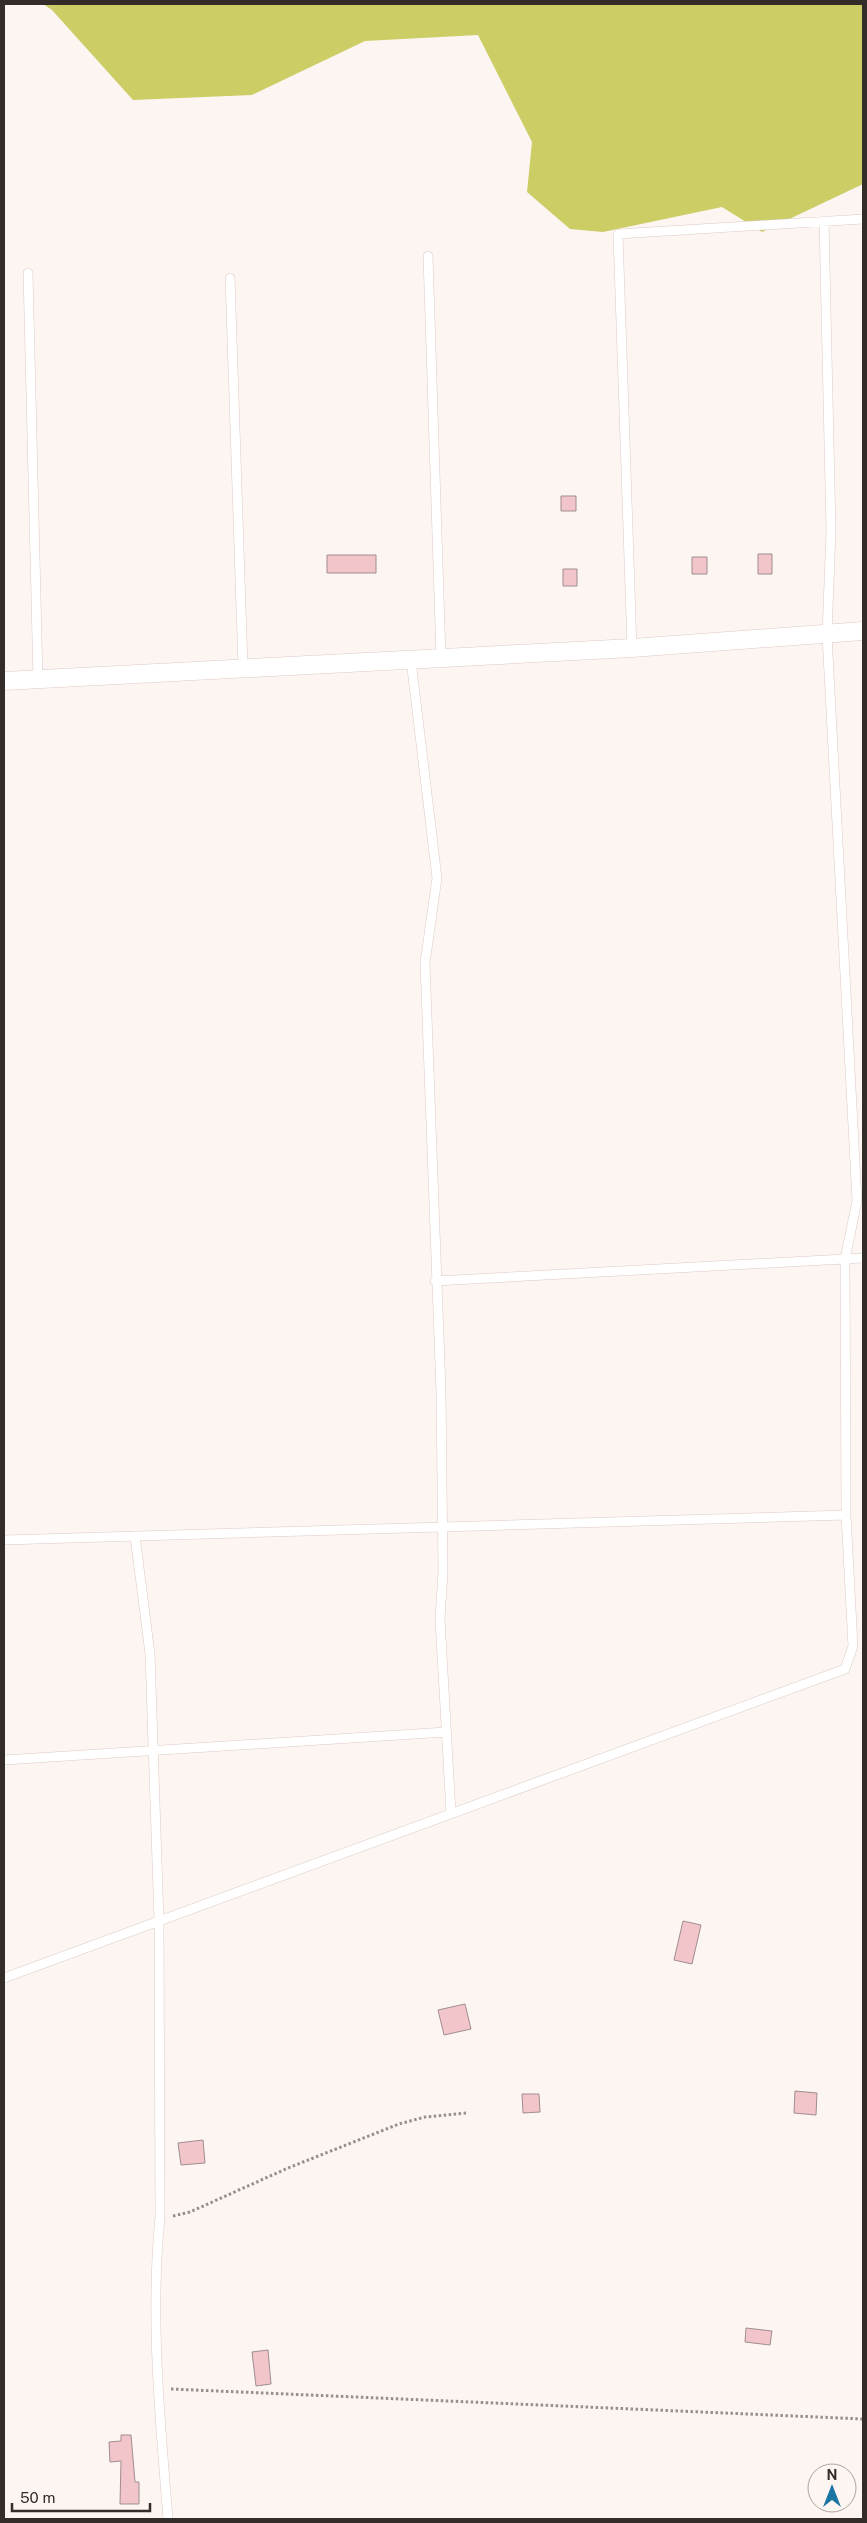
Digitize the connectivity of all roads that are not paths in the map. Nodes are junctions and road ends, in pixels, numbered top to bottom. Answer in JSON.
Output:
{"nodes":[{"id":1,"x":863,"y":219,"type":"edge"},
{"id":2,"x":824,"y":221,"type":"junction"},
{"id":3,"x":428,"y":256,"type":"dead end"},
{"id":4,"x":28,"y":273,"type":"dead end"},
{"id":5,"x":230,"y":278,"type":"dead end"},
{"id":6,"x":863,"y":631,"type":"edge"},
{"id":7,"x":828,"y":635,"type":"junction"},
{"id":8,"x":632,"y":648,"type":"junction"},
{"id":9,"x":441,"y":658,"type":"junction"},
{"id":10,"x":411,"y":660,"type":"junction"},
{"id":11,"x":243,"y":668,"type":"junction"},
{"id":12,"x":38,"y":679,"type":"junction"},
{"id":13,"x":4,"y":680,"type":"edge"},
{"id":14,"x":863,"y":1258,"type":"edge"},
{"id":15,"x":845,"y":1259,"type":"junction"},
{"id":16,"x":435,"y":1281,"type":"junction"},
{"id":17,"x":846,"y":1515,"type":"junction"},
{"id":18,"x":443,"y":1527,"type":"junction"},
{"id":19,"x":135,"y":1536,"type":"junction"},
{"id":20,"x":4,"y":1540,"type":"edge"},
{"id":21,"x":446,"y":1732,"type":"junction"},
{"id":22,"x":153,"y":1752,"type":"junction"},
{"id":23,"x":4,"y":1760,"type":"edge"},
{"id":24,"x":451,"y":1814,"type":"junction"},
{"id":25,"x":159,"y":1921,"type":"junction"},
{"id":26,"x":4,"y":1978,"type":"edge"},
{"id":27,"x":168,"y":2519,"type":"edge"}],
"edges":[{"from":1,"to":2,"type":"lane"},
{"from":2,"to":7,"type":"lane"},
{"from":2,"to":8,"type":"lane"},
{"from":3,"to":9,"type":"lane"},
{"from":4,"to":12,"type":"lane"},
{"from":5,"to":11,"type":"lane"},
{"from":6,"to":7,"type":"street"},
{"from":7,"to":8,"type":"street"},
{"from":7,"to":15,"type":"lane"},
{"from":8,"to":9,"type":"street"},
{"from":9,"to":10,"type":"street"},
{"from":10,"to":11,"type":"street"},
{"from":10,"to":16,"type":"lane"},
{"from":11,"to":12,"type":"street"},
{"from":12,"to":13,"type":"street"},
{"from":14,"to":15,"type":"lane"},
{"from":15,"to":16,"type":"lane"},
{"from":15,"to":17,"type":"lane"},
{"from":16,"to":18,"type":"lane"},
{"from":17,"to":18,"type":"lane"},
{"from":17,"to":24,"type":"lane"},
{"from":18,"to":19,"type":"lane"},
{"from":18,"to":21,"type":"lane"},
{"from":19,"to":20,"type":"lane"},
{"from":19,"to":22,"type":"lane"},
{"from":21,"to":22,"type":"lane"},
{"from":21,"to":24,"type":"lane"},
{"from":22,"to":23,"type":"lane"},
{"from":22,"to":25,"type":"lane"},
{"from":24,"to":25,"type":"lane"},
{"from":25,"to":26,"type":"lane"},
{"from":25,"to":27,"type":"lane"}]}
